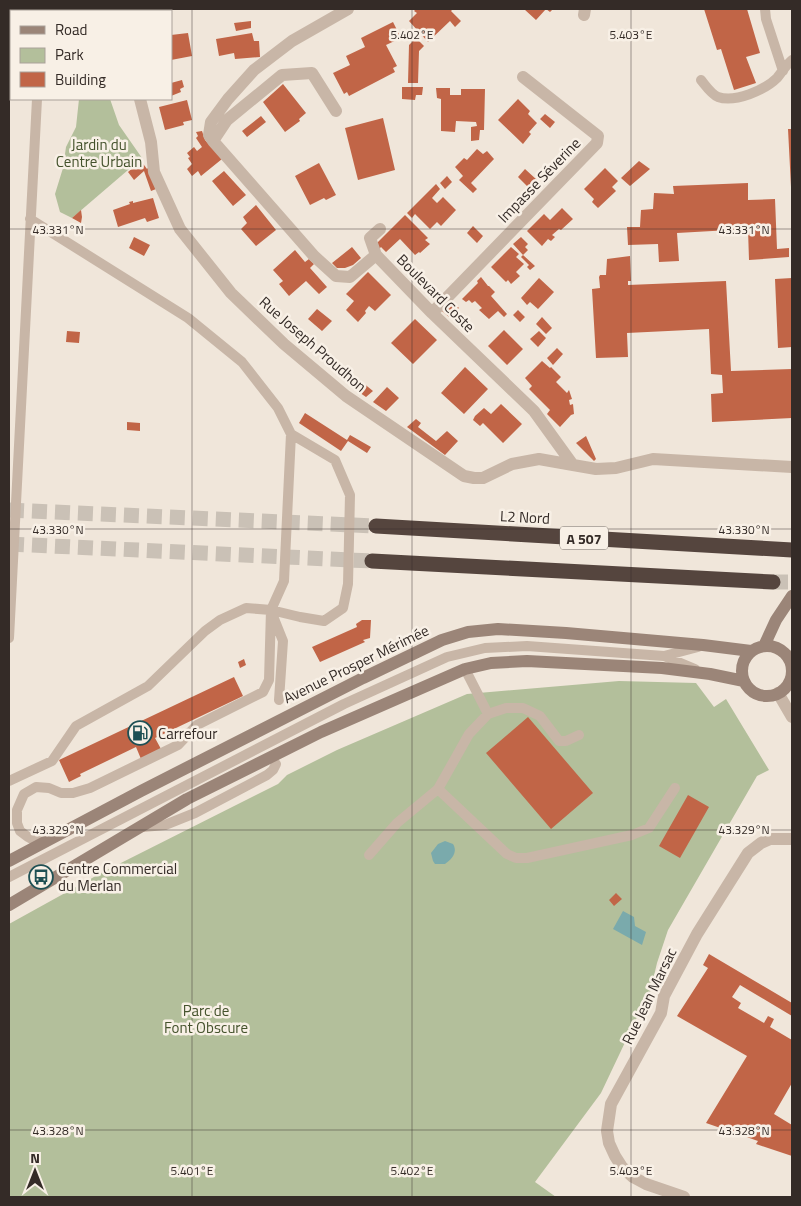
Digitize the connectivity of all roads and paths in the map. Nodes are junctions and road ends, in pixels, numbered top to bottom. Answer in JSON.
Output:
{"nodes":[{"id":1,"x":348,"y":9,"type":"edge"},
{"id":2,"x":765,"y":9,"type":"edge"},
{"id":3,"x":792,"y":60,"type":"edge"},
{"id":4,"x":783,"y":70,"type":"junction"},
{"id":5,"x":523,"y":78,"type":"dead end"},
{"id":6,"x":701,"y":80,"type":"dead end"},
{"id":7,"x":37,"y":100,"type":"edge"},
{"id":8,"x":140,"y":100,"type":"edge"},
{"id":9,"x":336,"y":111,"type":"dead end"},
{"id":10,"x":213,"y":141,"type":"junction"},
{"id":11,"x":30,"y":219,"type":"junction"},
{"id":12,"x":380,"y":229,"type":"dead end"},
{"id":13,"x":376,"y":255,"type":"junction"},
{"id":14,"x":432,"y":313,"type":"junction"},
{"id":15,"x":291,"y":434,"type":"junction"},
{"id":16,"x":573,"y":465,"type":"junction"},
{"id":17,"x":792,"y":467,"type":"edge"},
{"id":18,"x":376,"y":526,"type":"tunnel mouth"},
{"id":19,"x":792,"y":550,"type":"edge"},
{"id":20,"x":372,"y":561,"type":"tunnel mouth"},
{"id":21,"x":773,"y":582,"type":"tunnel mouth"},
{"id":22,"x":792,"y":596,"type":"edge"},
{"id":23,"x":271,"y":610,"type":"junction"},
{"id":24,"x":9,"y":638,"type":"edge"},
{"id":25,"x":704,"y":645,"type":"junction"},
{"id":26,"x":764,"y":646,"type":"junction"},
{"id":27,"x":751,"y":651,"type":"junction"},
{"id":28,"x":664,"y":656,"type":"junction"},
{"id":29,"x":790,"y":656,"type":"edge"},
{"id":30,"x":465,"y":669,"type":"junction"},
{"id":31,"x":792,"y":672,"type":"edge"},
{"id":32,"x":704,"y":673,"type":"junction"},
{"id":33,"x":744,"y":681,"type":"junction"},
{"id":34,"x":778,"y":693,"type":"junction"},
{"id":35,"x":279,"y":700,"type":"dead end"},
{"id":36,"x":488,"y":714,"type":"junction"},
{"id":37,"x":792,"y":717,"type":"edge"},
{"id":38,"x":579,"y":736,"type":"dead end"},
{"id":39,"x":276,"y":764,"type":"dead end"},
{"id":40,"x":9,"y":781,"type":"edge"},
{"id":41,"x":675,"y":788,"type":"dead end"},
{"id":42,"x":438,"y":789,"type":"junction"},
{"id":43,"x":143,"y":826,"type":"junction"},
{"id":44,"x":792,"y":839,"type":"edge"},
{"id":45,"x":46,"y":841,"type":"junction"},
{"id":46,"x":369,"y":855,"type":"dead end"},
{"id":47,"x":9,"y":861,"type":"edge"},
{"id":48,"x":9,"y":877,"type":"edge"},
{"id":49,"x":9,"y":905,"type":"edge"},
{"id":50,"x":684,"y":1197,"type":"edge"}],
"edges":[{"from":1,"to":10,"type":"street"},
{"from":2,"to":4,"type":"lane"},
{"from":3,"to":4,"type":"lane"},
{"from":4,"to":6,"type":"lane"},
{"from":5,"to":14,"type":"street","name":"Impasse Séverine"},
{"from":7,"to":11,"type":"lane"},
{"from":8,"to":16,"type":"street","name":"Rue Joseph Proudhon"},
{"from":9,"to":10,"type":"street"},
{"from":10,"to":13,"type":"street","name":"Boulevard Coste"},
{"from":11,"to":15,"type":"lane"},
{"from":11,"to":24,"type":"lane"},
{"from":12,"to":13,"type":"street"},
{"from":13,"to":14,"type":"street","name":"Boulevard Coste"},
{"from":14,"to":16,"type":"street","name":"Boulevard Coste"},
{"from":15,"to":23,"type":"lane"},
{"from":15,"to":23,"type":"lane"},
{"from":16,"to":17,"type":"street"},
{"from":18,"to":19,"type":"highway","name":"L2 Nord","number":"A 507"},
{"from":20,"to":21,"type":"highway","number":"A 507"},
{"from":22,"to":26,"type":"street"},
{"from":23,"to":35,"type":"lane"},
{"from":23,"to":40,"type":"lane"},
{"from":23,"to":45,"type":"lane"},
{"from":25,"to":27,"type":"street","name":"Avenue Prosper Mérimée"},
{"from":25,"to":28,"type":"lane"},
{"from":25,"to":45,"type":"street","name":"Avenue Prosper Mérimée"},
{"from":26,"to":27,"type":"street"},
{"from":26,"to":29,"type":"street"},
{"from":27,"to":33,"type":"street"},
{"from":28,"to":32,"type":"lane"},
{"from":28,"to":48,"type":"lane"},
{"from":29,"to":31,"type":"street"},
{"from":30,"to":32,"type":"street"},
{"from":30,"to":36,"type":"lane"},
{"from":30,"to":43,"type":"street"},
{"from":31,"to":34,"type":"street"},
{"from":32,"to":33,"type":"street"},
{"from":33,"to":34,"type":"street"},
{"from":34,"to":37,"type":"street"},
{"from":36,"to":38,"type":"lane"},
{"from":36,"to":42,"type":"lane"},
{"from":39,"to":43,"type":"lane"},
{"from":41,"to":42,"type":"lane"},
{"from":42,"to":46,"type":"lane"},
{"from":43,"to":49,"type":"street"},
{"from":44,"to":50,"type":"street","name":"Rue Jean Marsac"},
{"from":45,"to":47,"type":"street","name":"Avenue Prosper Mérimée"}]}
